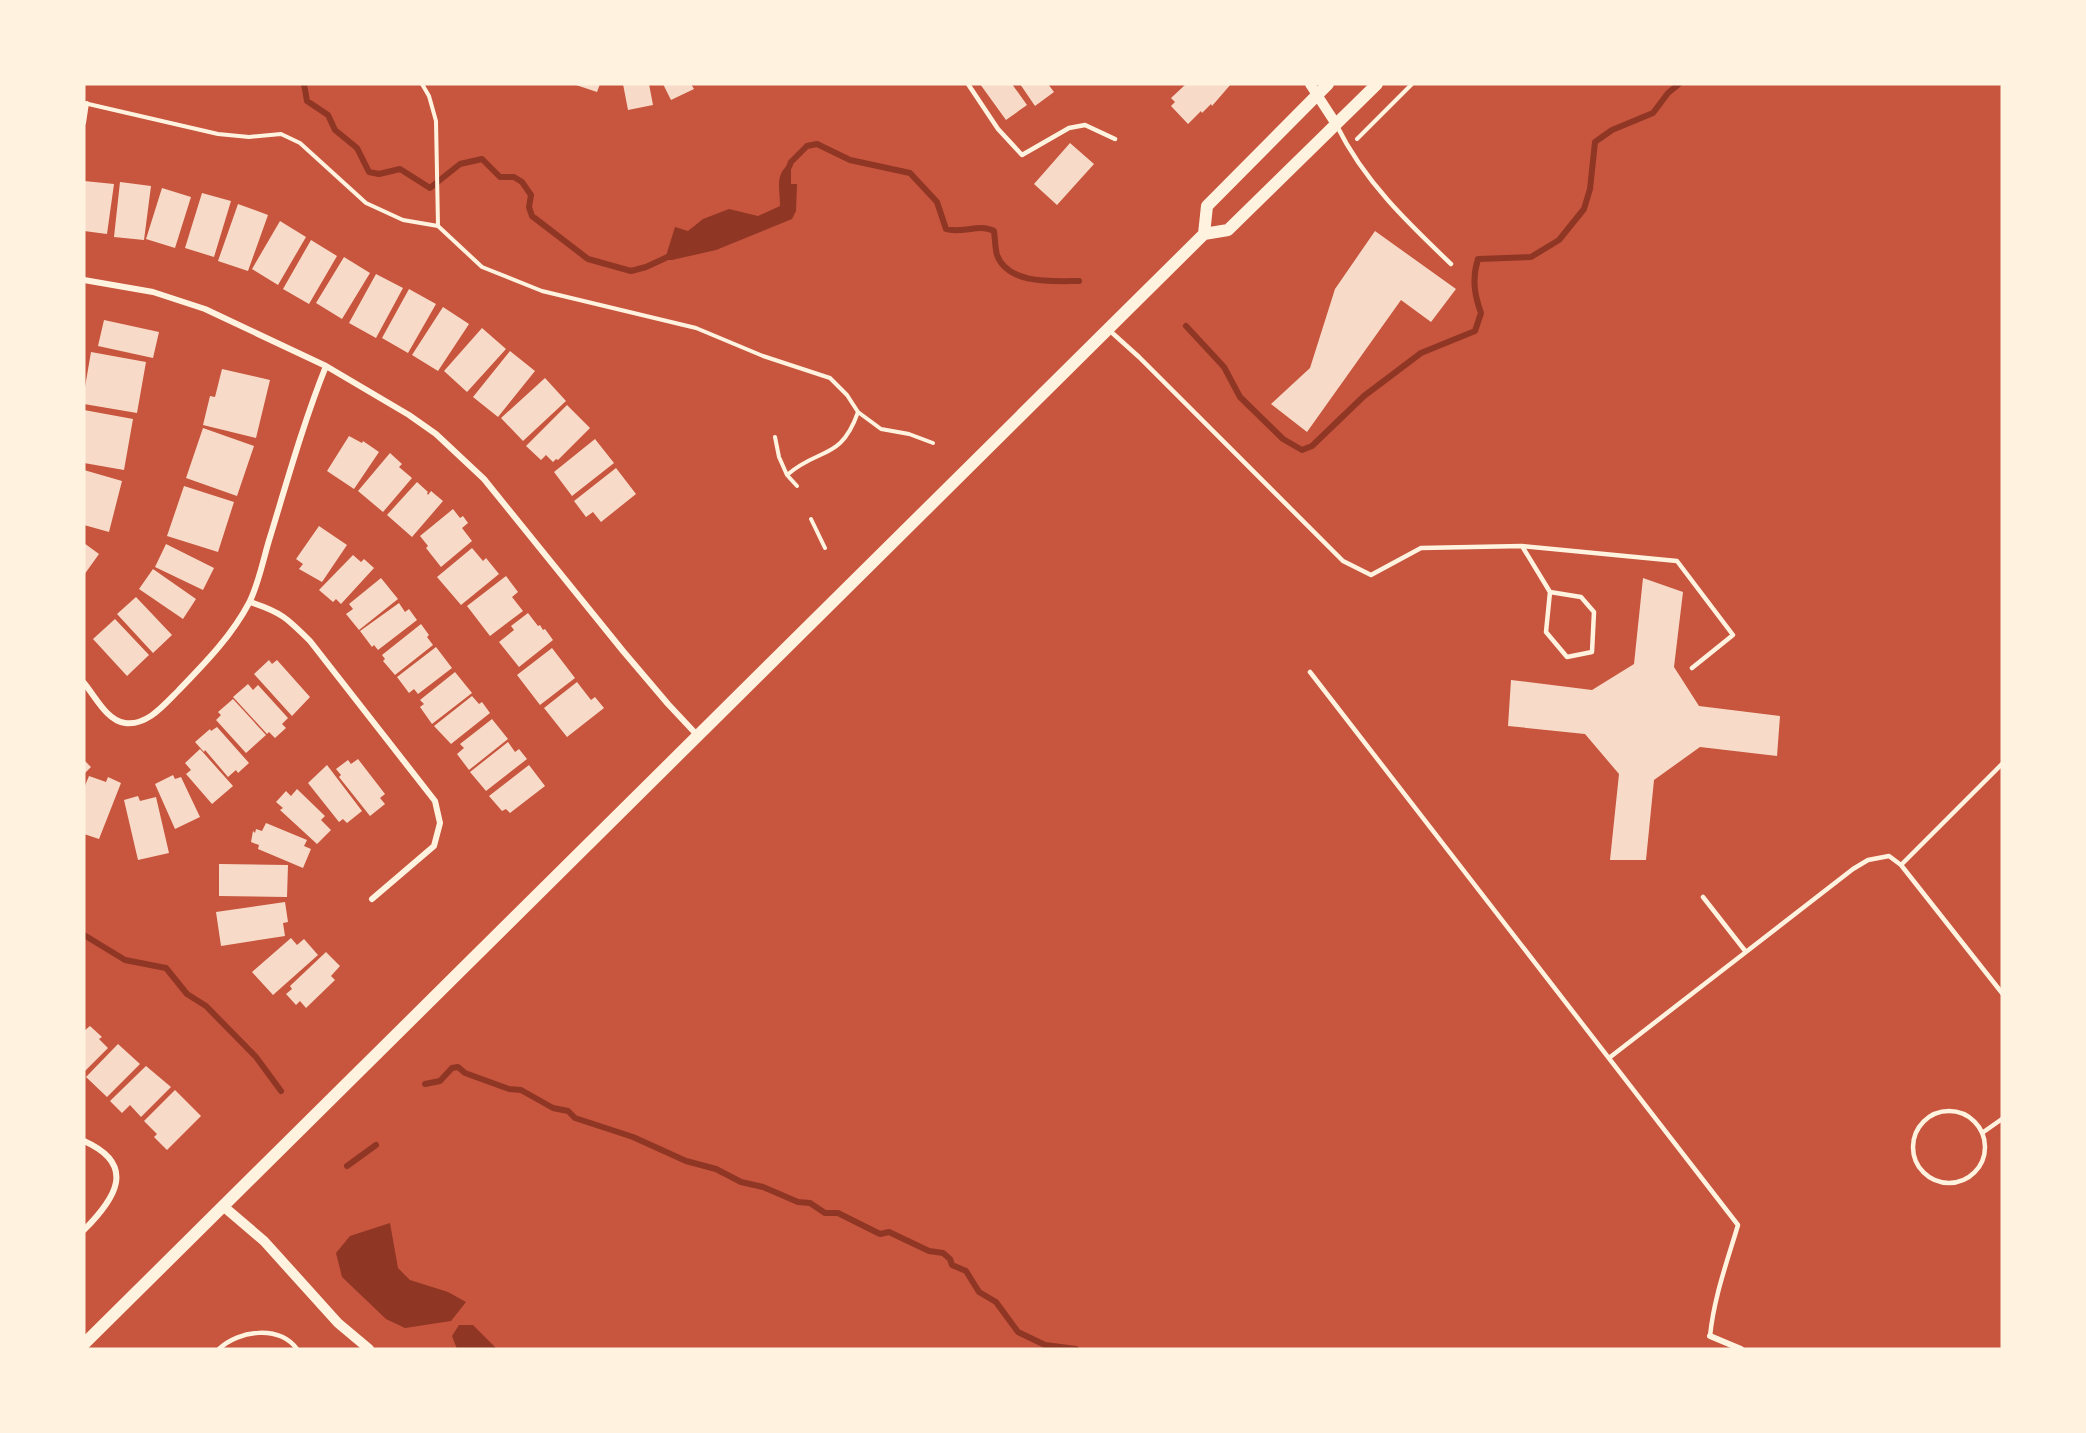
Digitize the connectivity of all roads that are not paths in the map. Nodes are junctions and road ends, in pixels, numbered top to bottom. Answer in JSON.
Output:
{"nodes":[{"id":1,"x":968,"y":84,"type":"edge"},
{"id":2,"x":1328,"y":84,"type":"edge"},
{"id":3,"x":1377,"y":84,"type":"edge"},
{"id":4,"x":1314,"y":89,"type":"edge"},
{"id":5,"x":1336,"y":124,"type":"junction"},
{"id":6,"x":1115,"y":139,"type":"dead end"},
{"id":7,"x":1204,"y":234,"type":"junction"},
{"id":8,"x":1451,"y":264,"type":"dead end"},
{"id":9,"x":84,"y":280,"type":"edge"},
{"id":10,"x":1107,"y":329,"type":"junction"},
{"id":11,"x":326,"y":366,"type":"junction"},
{"id":12,"x":1522,"y":546,"type":"junction"},
{"id":13,"x":1550,"y":592,"type":"junction"},
{"id":14,"x":250,"y":602,"type":"junction"},
{"id":15,"x":1692,"y":668,"type":"dead end"},
{"id":16,"x":1310,"y":672,"type":"dead end"},
{"id":17,"x":84,"y":683,"type":"edge"},
{"id":18,"x":698,"y":736,"type":"junction"},
{"id":19,"x":2002,"y":764,"type":"edge"},
{"id":20,"x":1901,"y":866,"type":"junction"},
{"id":21,"x":1703,"y":897,"type":"dead end"},
{"id":22,"x":372,"y":899,"type":"dead end"},
{"id":23,"x":1746,"y":952,"type":"junction"},
{"id":24,"x":2002,"y":993,"type":"edge"},
{"id":25,"x":1609,"y":1058,"type":"junction"},
{"id":26,"x":2002,"y":1119,"type":"edge"},
{"id":27,"x":1982,"y":1132,"type":"junction"},
{"id":28,"x":84,"y":1141,"type":"edge"},
{"id":29,"x":223,"y":1206,"type":"junction"},
{"id":30,"x":84,"y":1230,"type":"edge"},
{"id":31,"x":1710,"y":1336,"type":"joint"},
{"id":32,"x":84,"y":1344,"type":"edge"},
{"id":33,"x":219,"y":1349,"type":"edge"},
{"id":34,"x":297,"y":1349,"type":"edge"},
{"id":35,"x":369,"y":1349,"type":"edge"},
{"id":36,"x":1741,"y":1349,"type":"edge"}],
"edges":[{"from":1,"to":6,"type":"lane"},
{"from":2,"to":4,"type":"main road"},
{"from":3,"to":5,"type":"main road"},
{"from":4,"to":5,"type":"street"},
{"from":4,"to":7,"type":"main road"},
{"from":5,"to":7,"type":"main road"},
{"from":5,"to":8,"type":"lane"},
{"from":7,"to":10,"type":"main road"},
{"from":9,"to":11,"type":"street"},
{"from":10,"to":12,"type":"lane"},
{"from":10,"to":18,"type":"main road"},
{"from":11,"to":14,"type":"street"},
{"from":11,"to":18,"type":"street"},
{"from":12,"to":13,"type":"lane"},
{"from":12,"to":15,"type":"lane"},
{"from":13,"to":13,"type":"lane"},
{"from":14,"to":17,"type":"street"},
{"from":14,"to":22,"type":"street"},
{"from":16,"to":25,"type":"lane"},
{"from":18,"to":29,"type":"main road"},
{"from":19,"to":20,"type":"lane"},
{"from":20,"to":23,"type":"lane"},
{"from":20,"to":24,"type":"lane"},
{"from":21,"to":23,"type":"lane"},
{"from":23,"to":25,"type":"lane"},
{"from":25,"to":31,"type":"lane"},
{"from":26,"to":27,"type":"lane"},
{"from":27,"to":27,"type":"lane"},
{"from":28,"to":30,"type":"street"},
{"from":29,"to":32,"type":"main road"},
{"from":29,"to":35,"type":"street"},
{"from":31,"to":36,"type":"street"},
{"from":33,"to":34,"type":"lane"}]}
